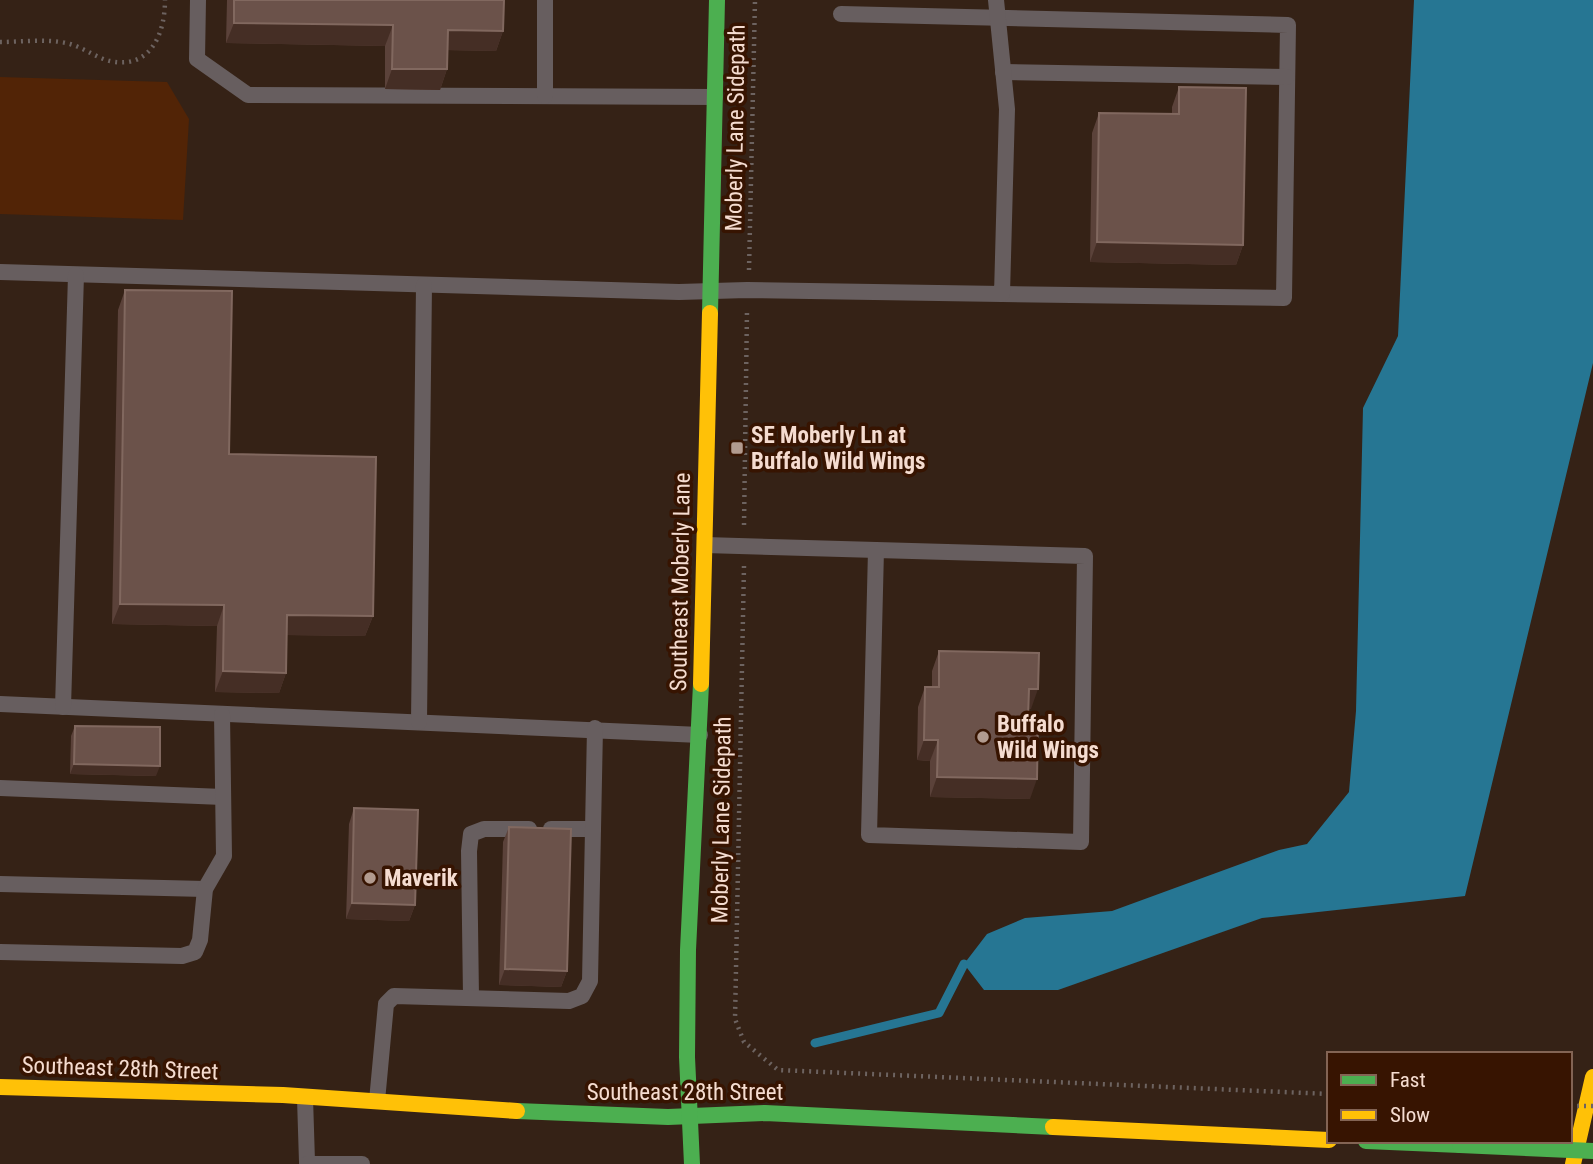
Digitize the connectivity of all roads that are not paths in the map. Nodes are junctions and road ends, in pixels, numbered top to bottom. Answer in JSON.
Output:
{"nodes":[{"id":1,"x":198,"y":0,"type":"edge"},
{"id":2,"x":545,"y":0,"type":"edge"},
{"id":3,"x":717,"y":0,"type":"edge"},
{"id":4,"x":996,"y":8,"type":"edge"},
{"id":5,"x":841,"y":13,"type":"dead end"},
{"id":6,"x":1003,"y":72,"type":"junction"},
{"id":7,"x":1287,"y":77,"type":"junction"},
{"id":8,"x":545,"y":96,"type":"junction"},
{"id":9,"x":715,"y":97,"type":"junction"},
{"id":10,"x":0,"y":272,"type":"edge"},
{"id":11,"x":76,"y":275,"type":"junction"},
{"id":12,"x":424,"y":285,"type":"junction"},
{"id":13,"x":710,"y":292,"type":"junction"},
{"id":14,"x":1002,"y":294,"type":"junction"},
{"id":15,"x":705,"y":545,"type":"junction"},
{"id":16,"x":876,"y":550,"type":"junction"},
{"id":17,"x":0,"y":704,"type":"edge"},
{"id":18,"x":63,"y":707,"type":"junction"},
{"id":19,"x":222,"y":714,"type":"junction"},
{"id":20,"x":419,"y":722,"type":"junction"},
{"id":21,"x":595,"y":729,"type":"junction"},
{"id":22,"x":700,"y":735,"type":"junction"},
{"id":23,"x":0,"y":788,"type":"edge"},
{"id":24,"x":223,"y":797,"type":"junction"},
{"id":25,"x":593,"y":829,"type":"junction"},
{"id":26,"x":0,"y":884,"type":"edge"},
{"id":27,"x":205,"y":889,"type":"junction"},
{"id":28,"x":0,"y":952,"type":"edge"},
{"id":29,"x":471,"y":998,"type":"junction"},
{"id":30,"x":1593,"y":1077,"type":"edge"},
{"id":31,"x":0,"y":1087,"type":"edge"},
{"id":32,"x":305,"y":1098,"type":"junction"},
{"id":33,"x":377,"y":1101,"type":"junction"},
{"id":34,"x":689,"y":1119,"type":"junction"},
{"id":35,"x":1327,"y":1140,"type":"edge"},
{"id":36,"x":1413,"y":1143,"type":"edge"},
{"id":37,"x":1593,"y":1151,"type":"edge"},
{"id":38,"x":307,"y":1163,"type":"edge"},
{"id":39,"x":362,"y":1164,"type":"edge"},
{"id":40,"x":692,"y":1164,"type":"edge"},
{"id":41,"x":1573,"y":1164,"type":"edge"}],
"edges":[{"from":1,"to":8,"type":"lane"},
{"from":2,"to":8,"type":"lane"},
{"from":3,"to":9,"type":"main road","name":"Southeast Moberly Lane"},
{"from":4,"to":5,"type":"lane"},
{"from":4,"to":6,"type":"lane"},
{"from":4,"to":7,"type":"lane"},
{"from":6,"to":7,"type":"lane"},
{"from":6,"to":14,"type":"lane"},
{"from":7,"to":14,"type":"lane"},
{"from":8,"to":9,"type":"lane"},
{"from":9,"to":13,"type":"main road","name":"Southeast Moberly Lane"},
{"from":10,"to":11,"type":"lane"},
{"from":11,"to":12,"type":"lane"},
{"from":11,"to":18,"type":"lane"},
{"from":12,"to":13,"type":"lane"},
{"from":12,"to":20,"type":"lane"},
{"from":13,"to":14,"type":"lane"},
{"from":13,"to":15,"type":"main road","name":"Southeast Moberly Lane"},
{"from":15,"to":16,"type":"lane"},
{"from":15,"to":22,"type":"main road","name":"Southeast Moberly Lane"},
{"from":16,"to":16,"type":"lane"},
{"from":17,"to":18,"type":"lane"},
{"from":18,"to":19,"type":"lane"},
{"from":19,"to":20,"type":"lane"},
{"from":19,"to":24,"type":"lane"},
{"from":20,"to":21,"type":"lane"},
{"from":21,"to":22,"type":"lane"},
{"from":21,"to":25,"type":"lane"},
{"from":22,"to":34,"type":"main road","name":"Southeast Moberly Lane"},
{"from":23,"to":24,"type":"lane"},
{"from":24,"to":27,"type":"lane"},
{"from":25,"to":29,"type":"lane"},
{"from":25,"to":29,"type":"lane"},
{"from":26,"to":27,"type":"lane"},
{"from":27,"to":28,"type":"lane"},
{"from":29,"to":33,"type":"lane"},
{"from":30,"to":41,"type":"main road"},
{"from":31,"to":32,"type":"main road","name":"Southeast 28th Street"},
{"from":32,"to":33,"type":"main road","name":"Southeast 28th Street"},
{"from":32,"to":38,"type":"lane"},
{"from":33,"to":34,"type":"main road","name":"Southeast 28th Street"},
{"from":34,"to":35,"type":"main road","name":"Southeast 28th Street"},
{"from":34,"to":40,"type":"main road","name":"Southeast Moberly Lane"},
{"from":36,"to":37,"type":"main road","bridge":true},
{"from":38,"to":39,"type":"lane"}]}
